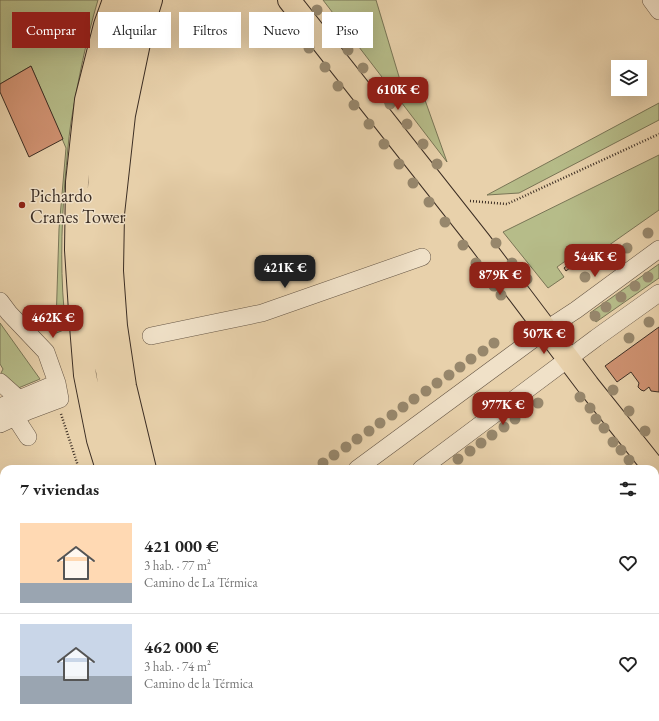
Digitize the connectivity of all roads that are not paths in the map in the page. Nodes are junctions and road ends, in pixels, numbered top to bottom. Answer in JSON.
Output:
{"nodes":[{"id":1,"x":114,"y":0,"type":"edge"},
{"id":2,"x":132,"y":0,"type":"edge"},
{"id":3,"x":151,"y":0,"type":"edge"},
{"id":4,"x":289,"y":0,"type":"edge"},
{"id":5,"x":652,"y":0,"type":"edge"},
{"id":6,"x":659,"y":11,"type":"edge"},
{"id":7,"x":115,"y":192,"type":"junction"},
{"id":8,"x":659,"y":249,"type":"edge"},
{"id":9,"x":96,"y":257,"type":"junction"},
{"id":10,"x":422,"y":257,"type":"dead end"},
{"id":11,"x":659,"y":293,"type":"edge"},
{"id":12,"x":0,"y":301,"type":"edge"},
{"id":13,"x":547,"y":329,"type":"junction"},
{"id":14,"x":151,"y":336,"type":"dead end"},
{"id":15,"x":569,"y":359,"type":"junction"},
{"id":16,"x":0,"y":382,"type":"edge"},
{"id":17,"x":58,"y":391,"type":"junction"},
{"id":18,"x":19,"y":399,"type":"junction"},
{"id":19,"x":0,"y":407,"type":"edge"},
{"id":20,"x":8,"y":420,"type":"edge"},
{"id":21,"x":28,"y":437,"type":"dead end"},
{"id":22,"x":106,"y":465,"type":"edge"},
{"id":23,"x":127,"y":465,"type":"edge"},
{"id":24,"x":144,"y":465,"type":"edge"},
{"id":25,"x":362,"y":465,"type":"edge"},
{"id":26,"x":426,"y":465,"type":"edge"},
{"id":27,"x":652,"y":465,"type":"edge"}],
"edges":[{"from":1,"to":22,"type":"main road"},
{"from":2,"to":9,"type":"main road"},
{"from":3,"to":7,"type":"main road"},
{"from":4,"to":13,"type":"main road"},
{"from":5,"to":6,"type":"street"},
{"from":7,"to":9,"type":"main road"},
{"from":7,"to":24,"type":"main road"},
{"from":8,"to":13,"type":"street"},
{"from":9,"to":23,"type":"main road"},
{"from":10,"to":14,"type":"street"},
{"from":11,"to":15,"type":"street"},
{"from":12,"to":17,"type":"street"},
{"from":13,"to":15,"type":"main road"},
{"from":13,"to":25,"type":"street"},
{"from":15,"to":26,"type":"street"},
{"from":15,"to":27,"type":"main road"},
{"from":16,"to":18,"type":"street"},
{"from":17,"to":18,"type":"street"},
{"from":17,"to":20,"type":"street"},
{"from":18,"to":19,"type":"street"},
{"from":20,"to":21,"type":"street"}]}
